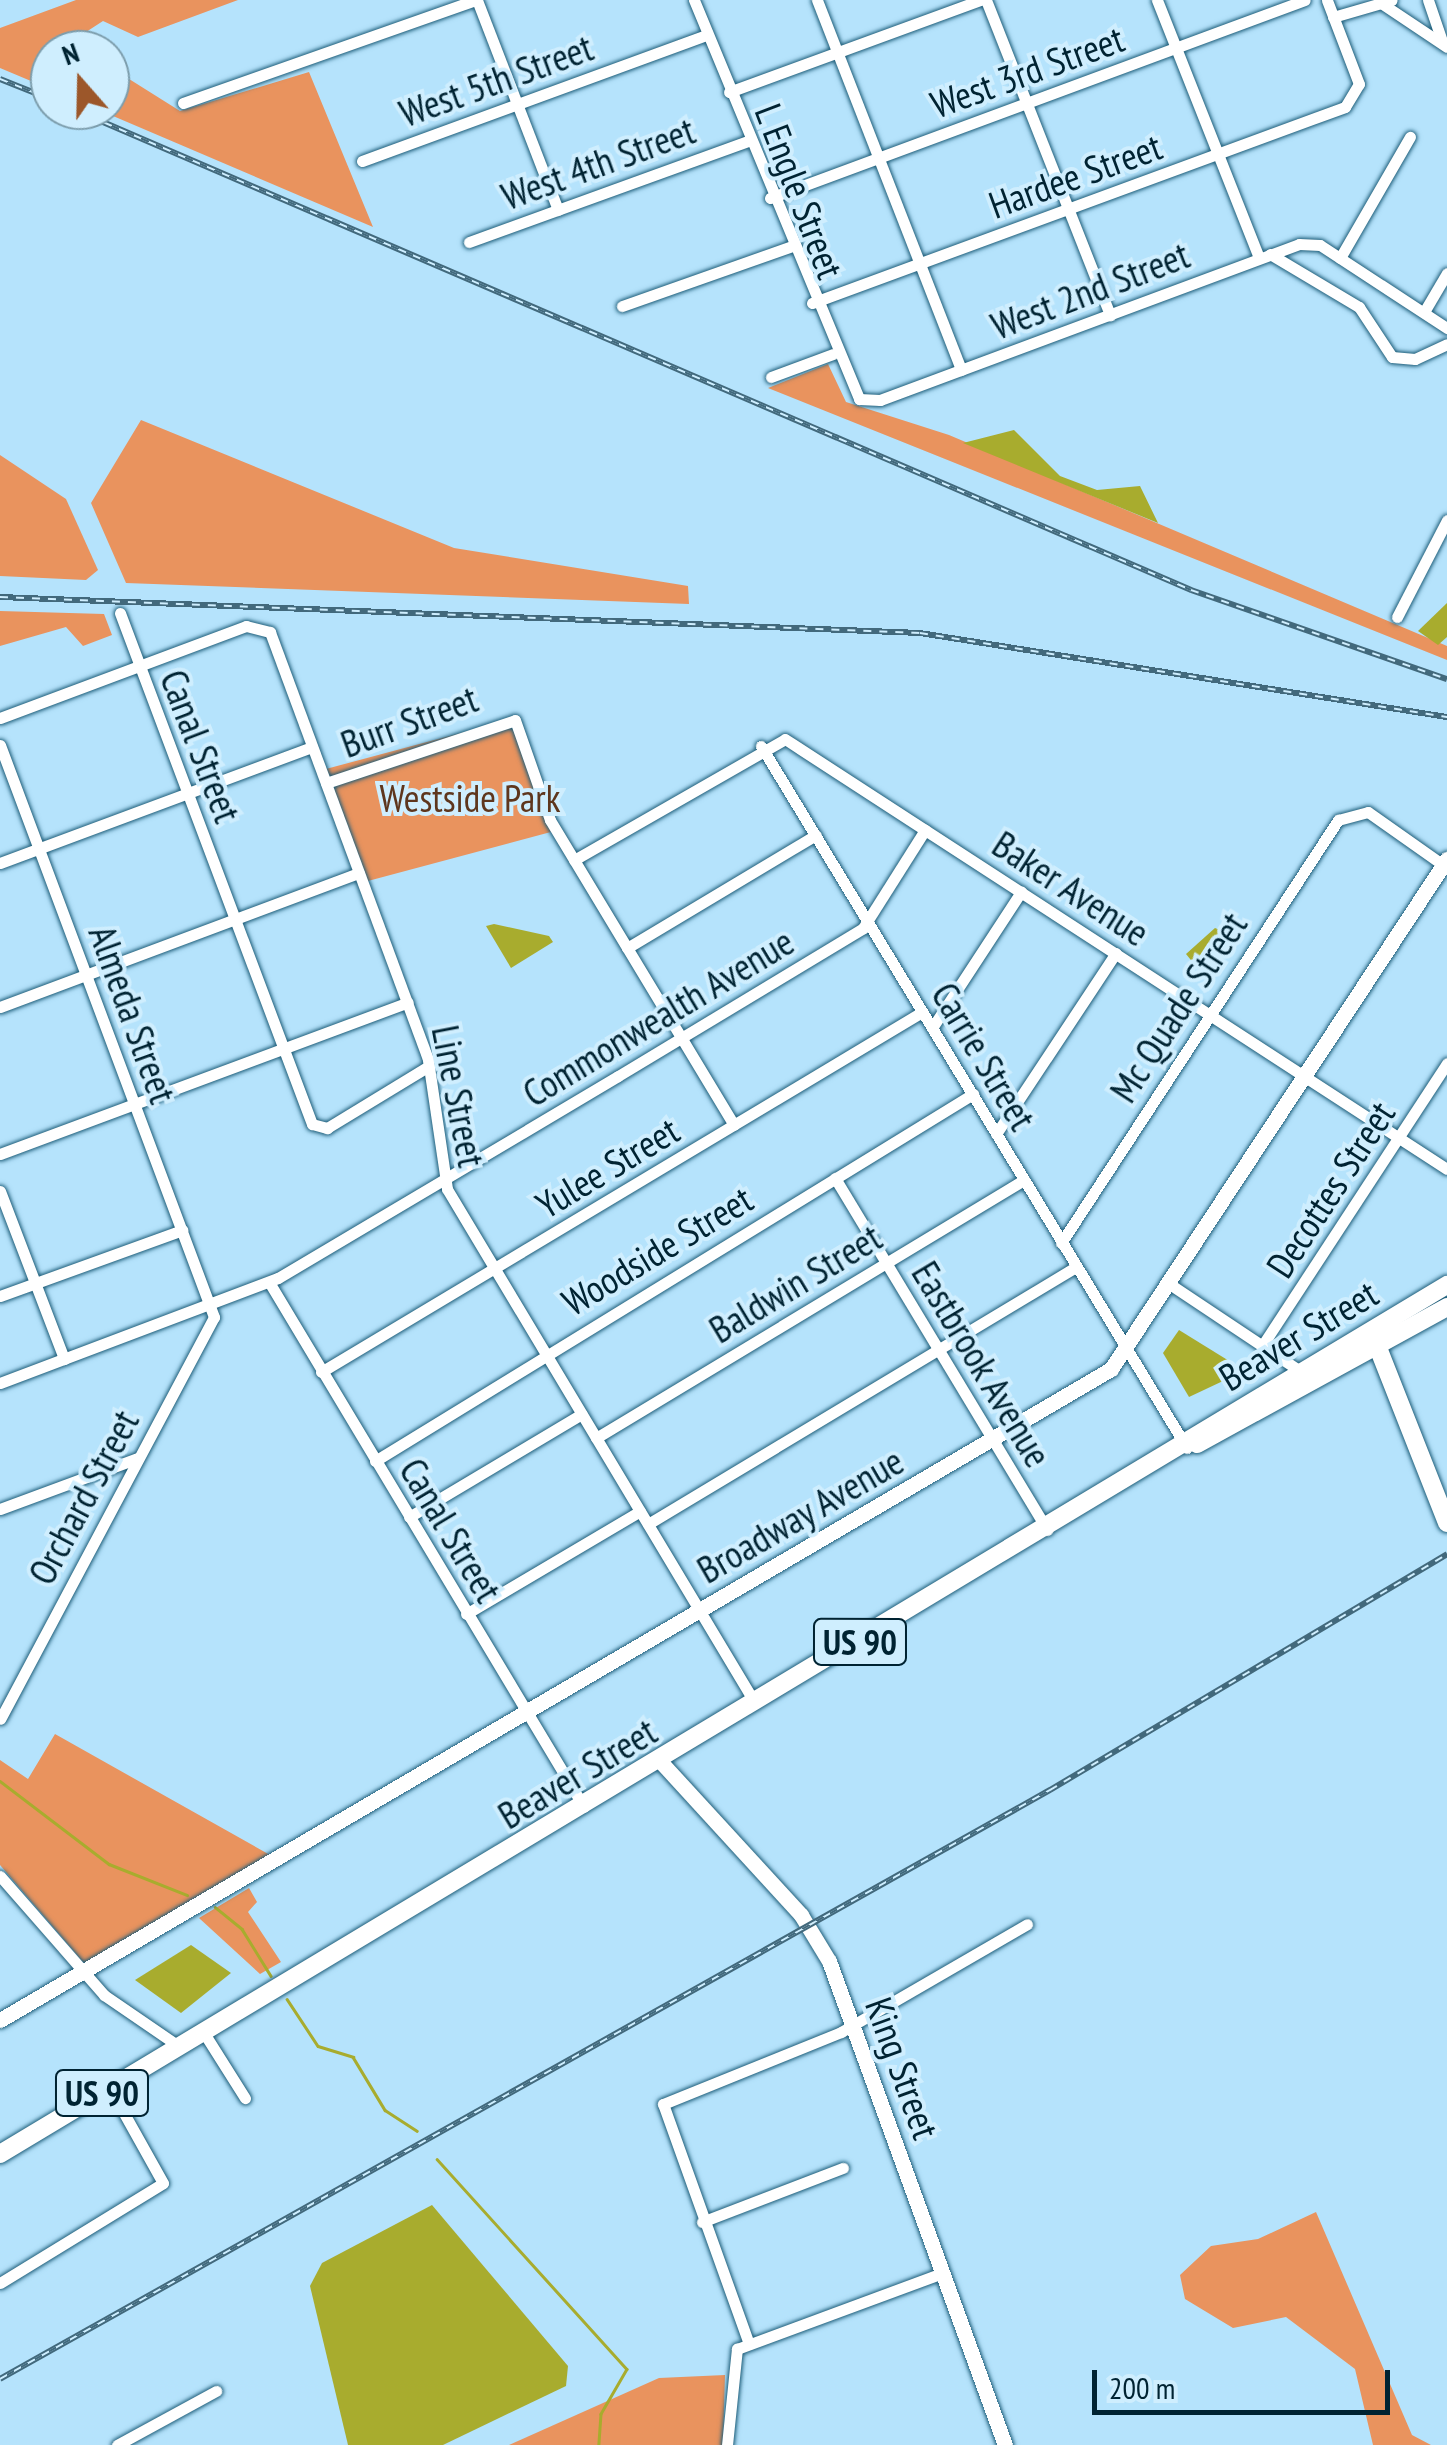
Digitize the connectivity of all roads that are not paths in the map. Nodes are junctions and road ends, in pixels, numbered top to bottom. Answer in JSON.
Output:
{"nodes":[{"id":1,"x":476,"y":0,"type":"edge"},
{"id":2,"x":694,"y":0,"type":"edge"},
{"id":3,"x":817,"y":0,"type":"edge"},
{"id":4,"x":984,"y":0,"type":"edge"},
{"id":5,"x":1156,"y":0,"type":"edge"},
{"id":6,"x":1306,"y":0,"type":"edge"},
{"id":7,"x":1327,"y":0,"type":"edge"},
{"id":8,"x":1428,"y":0,"type":"edge"},
{"id":9,"x":1387,"y":2,"type":"edge"},
{"id":10,"x":1333,"y":17,"type":"junction"},
{"id":11,"x":707,"y":35,"type":"junction"},
{"id":12,"x":1445,"y":45,"type":"edge"},
{"id":13,"x":1176,"y":49,"type":"junction"},
{"id":14,"x":837,"y":53,"type":"junction"},
{"id":15,"x":729,"y":92,"type":"junction"},
{"id":16,"x":183,"y":103,"type":"dead end"},
{"id":17,"x":1027,"y":103,"type":"junction"},
{"id":18,"x":516,"y":105,"type":"junction"},
{"id":19,"x":1410,"y":137,"type":"dead end"},
{"id":20,"x":748,"y":141,"type":"junction"},
{"id":21,"x":1217,"y":155,"type":"junction"},
{"id":22,"x":878,"y":158,"type":"junction"},
{"id":23,"x":362,"y":161,"type":"dead end"},
{"id":24,"x":770,"y":198,"type":"junction"},
{"id":25,"x":558,"y":210,"type":"junction"},
{"id":26,"x":1068,"y":210,"type":"junction"},
{"id":27,"x":469,"y":242,"type":"dead end"},
{"id":28,"x":790,"y":248,"type":"junction"},
{"id":29,"x":1264,"y":256,"type":"junction"},
{"id":30,"x":1340,"y":258,"type":"junction"},
{"id":31,"x":918,"y":264,"type":"junction"},
{"id":32,"x":1447,"y":273,"type":"edge"},
{"id":33,"x":812,"y":302,"type":"junction"},
{"id":34,"x":622,"y":306,"type":"dead end"},
{"id":35,"x":1424,"y":312,"type":"junction"},
{"id":36,"x":1110,"y":315,"type":"junction"},
{"id":37,"x":1447,"y":328,"type":"edge"},
{"id":38,"x":1447,"y":344,"type":"edge"},
{"id":39,"x":832,"y":354,"type":"junction"},
{"id":40,"x":961,"y":370,"type":"junction"},
{"id":41,"x":771,"y":378,"type":"dead end"},
{"id":42,"x":858,"y":399,"type":"joint"},
{"id":43,"x":1447,"y":520,"type":"edge"},
{"id":44,"x":120,"y":614,"type":"dead end"},
{"id":45,"x":1397,"y":617,"type":"dead end"},
{"id":46,"x":139,"y":666,"type":"junction"},
{"id":47,"x":0,"y":718,"type":"edge"},
{"id":48,"x":0,"y":745,"type":"edge"},
{"id":49,"x":761,"y":746,"type":"junction"},
{"id":50,"x":312,"y":747,"type":"junction"},
{"id":51,"x":326,"y":783,"type":"junction"},
{"id":52,"x":188,"y":794,"type":"junction"},
{"id":53,"x":925,"y":830,"type":"junction"},
{"id":54,"x":816,"y":836,"type":"junction"},
{"id":55,"x":39,"y":849,"type":"junction"},
{"id":56,"x":574,"y":860,"type":"junction"},
{"id":57,"x":0,"y":864,"type":"edge"},
{"id":58,"x":1446,"y":864,"type":"edge"},
{"id":59,"x":359,"y":873,"type":"junction"},
{"id":60,"x":1021,"y":892,"type":"junction"},
{"id":61,"x":235,"y":920,"type":"junction"},
{"id":62,"x":868,"y":922,"type":"junction"},
{"id":63,"x":627,"y":948,"type":"junction"},
{"id":64,"x":1116,"y":953,"type":"junction"},
{"id":65,"x":87,"y":976,"type":"junction"},
{"id":66,"x":408,"y":1002,"type":"junction"},
{"id":67,"x":0,"y":1008,"type":"edge"},
{"id":68,"x":922,"y":1012,"type":"junction"},
{"id":69,"x":1211,"y":1015,"type":"junction"},
{"id":70,"x":932,"y":1028,"type":"junction"},
{"id":71,"x":682,"y":1038,"type":"junction"},
{"id":72,"x":282,"y":1048,"type":"junction"},
{"id":73,"x":1447,"y":1063,"type":"edge"},
{"id":74,"x":430,"y":1066,"type":"junction"},
{"id":75,"x":1306,"y":1076,"type":"junction"},
{"id":76,"x":973,"y":1094,"type":"junction"},
{"id":77,"x":134,"y":1103,"type":"junction"},
{"id":78,"x":734,"y":1126,"type":"junction"},
{"id":79,"x":996,"y":1134,"type":"junction"},
{"id":80,"x":1400,"y":1138,"type":"junction"},
{"id":81,"x":0,"y":1154,"type":"edge"},
{"id":82,"x":1447,"y":1169,"type":"edge"},
{"id":83,"x":835,"y":1178,"type":"junction"},
{"id":84,"x":446,"y":1179,"type":"junction"},
{"id":85,"x":1024,"y":1180,"type":"junction"},
{"id":86,"x":0,"y":1191,"type":"edge"},
{"id":87,"x":182,"y":1230,"type":"junction"},
{"id":88,"x":1062,"y":1243,"type":"junction"},
{"id":89,"x":886,"y":1263,"type":"junction"},
{"id":90,"x":1076,"y":1267,"type":"junction"},
{"id":91,"x":496,"y":1268,"type":"junction"},
{"id":92,"x":270,"y":1282,"type":"junction"},
{"id":93,"x":35,"y":1283,"type":"junction"},
{"id":94,"x":1447,"y":1284,"type":"edge"},
{"id":95,"x":1171,"y":1285,"type":"junction"},
{"id":96,"x":0,"y":1296,"type":"edge"},
{"id":97,"x":210,"y":1304,"type":"junction"},
{"id":98,"x":1447,"y":1308,"type":"edge"},
{"id":99,"x":1371,"y":1330,"type":"junction"},
{"id":100,"x":1262,"y":1346,"type":"junction"},
{"id":101,"x":1378,"y":1348,"type":"junction"},
{"id":102,"x":939,"y":1350,"type":"junction"},
{"id":103,"x":1128,"y":1353,"type":"junction"},
{"id":104,"x":548,"y":1354,"type":"junction"},
{"id":105,"x":64,"y":1359,"type":"junction"},
{"id":106,"x":322,"y":1372,"type":"junction"},
{"id":107,"x":1300,"y":1372,"type":"junction"},
{"id":108,"x":0,"y":1383,"type":"edge"},
{"id":109,"x":1318,"y":1383,"type":"junction"},
{"id":110,"x":1255,"y":1409,"type":"junction"},
{"id":111,"x":582,"y":1414,"type":"junction"},
{"id":112,"x":596,"y":1438,"type":"junction"},
{"id":113,"x":992,"y":1440,"type":"junction"},
{"id":114,"x":1187,"y":1448,"type":"junction"},
{"id":115,"x":138,"y":1458,"type":"junction"},
{"id":116,"x":375,"y":1461,"type":"junction"},
{"id":117,"x":0,"y":1509,"type":"edge"},
{"id":118,"x":640,"y":1511,"type":"junction"},
{"id":119,"x":409,"y":1517,"type":"junction"},
{"id":120,"x":1447,"y":1523,"type":"edge"},
{"id":121,"x":648,"y":1524,"type":"junction"},
{"id":122,"x":1047,"y":1530,"type":"junction"},
{"id":123,"x":700,"y":1611,"type":"junction"},
{"id":124,"x":466,"y":1614,"type":"junction"},
{"id":125,"x":756,"y":1705,"type":"junction"},
{"id":126,"x":524,"y":1712,"type":"junction"},
{"id":127,"x":0,"y":1719,"type":"edge"},
{"id":128,"x":660,"y":1761,"type":"junction"},
{"id":129,"x":584,"y":1807,"type":"junction"},
{"id":130,"x":2,"y":1881,"type":"edge"},
{"id":131,"x":1027,"y":1924,"type":"dead end"},
{"id":132,"x":82,"y":1972,"type":"junction"},
{"id":133,"x":0,"y":2020,"type":"edge"},
{"id":134,"x":853,"y":2024,"type":"junction"},
{"id":135,"x":204,"y":2032,"type":"junction"},
{"id":136,"x":180,"y":2047,"type":"junction"},
{"id":137,"x":110,"y":2088,"type":"junction"},
{"id":138,"x":245,"y":2098,"type":"dead end"},
{"id":139,"x":0,"y":2154,"type":"edge"},
{"id":140,"x":843,"y":2168,"type":"dead end"},
{"id":141,"x":702,"y":2222,"type":"junction"},
{"id":142,"x":943,"y":2273,"type":"junction"},
{"id":143,"x":0,"y":2283,"type":"edge"},
{"id":144,"x":749,"y":2344,"type":"junction"},
{"id":145,"x":216,"y":2392,"type":"dead end"},
{"id":146,"x":116,"y":2445,"type":"edge"},
{"id":147,"x":728,"y":2445,"type":"edge"},
{"id":148,"x":1005,"y":2445,"type":"edge"}],
"edges":[{"from":1,"to":16,"type":"street"},
{"from":1,"to":18,"type":"street"},
{"from":2,"to":11,"type":"street","name":"L Engle Street"},
{"from":3,"to":14,"type":"street"},
{"from":4,"to":14,"type":"street","name":"West 4th Street"},
{"from":4,"to":17,"type":"street"},
{"from":5,"to":13,"type":"street"},
{"from":6,"to":13,"type":"street","name":"West 3rd Street"},
{"from":7,"to":10,"type":"street"},
{"from":8,"to":12,"type":"street"},
{"from":9,"to":10,"type":"street"},
{"from":9,"to":12,"type":"street"},
{"from":10,"to":21,"type":"street","name":"Hardee Street"},
{"from":11,"to":15,"type":"street","name":"L Engle Street"},
{"from":11,"to":18,"type":"street","name":"West 5th Street"},
{"from":13,"to":17,"type":"street","name":"West 3rd Street"},
{"from":13,"to":21,"type":"street"},
{"from":14,"to":15,"type":"street","name":"West 4th Street"},
{"from":14,"to":22,"type":"street"},
{"from":15,"to":20,"type":"street","name":"L Engle Street"},
{"from":17,"to":22,"type":"street","name":"West 3rd Street"},
{"from":17,"to":26,"type":"street"},
{"from":18,"to":23,"type":"street","name":"West 5th Street"},
{"from":18,"to":25,"type":"street"},
{"from":19,"to":30,"type":"street"},
{"from":20,"to":24,"type":"street","name":"L Engle Street"},
{"from":20,"to":25,"type":"street","name":"West 4th Street"},
{"from":21,"to":26,"type":"street","name":"Hardee Street"},
{"from":21,"to":29,"type":"street"},
{"from":22,"to":24,"type":"street","name":"West 3rd Street"},
{"from":22,"to":31,"type":"street"},
{"from":24,"to":28,"type":"street","name":"L Engle Street"},
{"from":25,"to":27,"type":"street","name":"West 4th Street"},
{"from":26,"to":31,"type":"street","name":"Hardee Street"},
{"from":26,"to":36,"type":"street"},
{"from":28,"to":33,"type":"street","name":"L Engle Street"},
{"from":28,"to":34,"type":"street"},
{"from":29,"to":30,"type":"street","name":"West 2nd Street"},
{"from":29,"to":36,"type":"street","name":"West 2nd Street"},
{"from":29,"to":38,"type":"street"},
{"from":30,"to":35,"type":"street","name":"West 2nd Street"},
{"from":31,"to":33,"type":"street","name":"Hardee Street"},
{"from":31,"to":40,"type":"street"},
{"from":32,"to":35,"type":"street"},
{"from":33,"to":39,"type":"street","name":"L Engle Street"},
{"from":35,"to":37,"type":"street","name":"West 2nd Street"},
{"from":36,"to":40,"type":"street","name":"West 2nd Street"},
{"from":39,"to":41,"type":"street"},
{"from":39,"to":42,"type":"street","name":"L Engle Street"},
{"from":40,"to":42,"type":"street","name":"West 2nd Street"},
{"from":43,"to":45,"type":"street"},
{"from":44,"to":46,"type":"street","name":"Canal Street"},
{"from":46,"to":47,"type":"street"},
{"from":46,"to":50,"type":"street","name":"Line Street"},
{"from":46,"to":52,"type":"street","name":"Canal Street"},
{"from":48,"to":55,"type":"street","name":"Almeda Street"},
{"from":49,"to":53,"type":"street","name":"Baker Avenue"},
{"from":49,"to":54,"type":"street","name":"Carrie Street"},
{"from":49,"to":56,"type":"street"},
{"from":50,"to":51,"type":"street","name":"Line Street"},
{"from":50,"to":52,"type":"street"},
{"from":51,"to":56,"type":"street","name":"Burr Street"},
{"from":51,"to":59,"type":"street","name":"Line Street"},
{"from":52,"to":55,"type":"street"},
{"from":52,"to":61,"type":"street","name":"Canal Street"},
{"from":53,"to":60,"type":"street","name":"Baker Avenue"},
{"from":53,"to":62,"type":"street","name":"Commonwealth Avenue"},
{"from":54,"to":62,"type":"street","name":"Carrie Street"},
{"from":54,"to":63,"type":"street"},
{"from":55,"to":57,"type":"street"},
{"from":55,"to":65,"type":"street","name":"Almeda Street"},
{"from":56,"to":63,"type":"street"},
{"from":58,"to":69,"type":"street","name":"Mc Quade Street"},
{"from":58,"to":75,"type":"street","name":"Broadway Avenue"},
{"from":59,"to":61,"type":"street"},
{"from":59,"to":66,"type":"street","name":"Line Street"},
{"from":60,"to":64,"type":"street","name":"Baker Avenue"},
{"from":60,"to":70,"type":"street"},
{"from":61,"to":65,"type":"street"},
{"from":61,"to":72,"type":"street","name":"Canal Street"},
{"from":62,"to":68,"type":"street","name":"Carrie Street"},
{"from":62,"to":71,"type":"street","name":"Commonwealth Avenue"},
{"from":63,"to":71,"type":"street"},
{"from":64,"to":69,"type":"street","name":"Baker Avenue"},
{"from":64,"to":79,"type":"street"},
{"from":65,"to":67,"type":"street"},
{"from":65,"to":77,"type":"street","name":"Almeda Street"},
{"from":66,"to":72,"type":"street"},
{"from":66,"to":74,"type":"street","name":"Line Street"},
{"from":68,"to":70,"type":"street","name":"Carrie Street"},
{"from":68,"to":78,"type":"street","name":"Yulee Street"},
{"from":69,"to":75,"type":"street","name":"Baker Avenue"},
{"from":69,"to":88,"type":"street","name":"Mc Quade Street"},
{"from":70,"to":76,"type":"street","name":"Carrie Street"},
{"from":71,"to":78,"type":"street"},
{"from":71,"to":84,"type":"street","name":"Commonwealth Avenue"},
{"from":72,"to":74,"type":"street","name":"Canal Street"},
{"from":72,"to":77,"type":"street"},
{"from":73,"to":80,"type":"street","name":"Decottes Street"},
{"from":74,"to":84,"type":"street","name":"Line Street"},
{"from":75,"to":80,"type":"street","name":"Baker Avenue"},
{"from":75,"to":95,"type":"street","name":"Broadway Avenue"},
{"from":76,"to":79,"type":"street","name":"Carrie Street"},
{"from":76,"to":83,"type":"street","name":"Woodside Street"},
{"from":77,"to":81,"type":"street"},
{"from":77,"to":87,"type":"street","name":"Almeda Street"},
{"from":78,"to":91,"type":"street","name":"Yulee Street"},
{"from":79,"to":85,"type":"street","name":"Carrie Street"},
{"from":80,"to":82,"type":"street","name":"Baker Avenue"},
{"from":80,"to":100,"type":"street","name":"Decottes Street"},
{"from":83,"to":89,"type":"street","name":"Eastbrook Avenue"},
{"from":83,"to":104,"type":"street","name":"Woodside Street"},
{"from":84,"to":91,"type":"street","name":"Line Street"},
{"from":84,"to":92,"type":"street","name":"Commonwealth Avenue"},
{"from":85,"to":88,"type":"street","name":"Carrie Street"},
{"from":85,"to":89,"type":"street","name":"Baldwin Street"},
{"from":86,"to":93,"type":"street"},
{"from":87,"to":93,"type":"street"},
{"from":87,"to":97,"type":"street","name":"Almeda Street"},
{"from":88,"to":90,"type":"street","name":"Carrie Street"},
{"from":89,"to":102,"type":"street","name":"Eastbrook Avenue"},
{"from":89,"to":112,"type":"street","name":"Baldwin Street"},
{"from":90,"to":102,"type":"street"},
{"from":90,"to":103,"type":"street","name":"Carrie Street"},
{"from":91,"to":104,"type":"street","name":"Line Street"},
{"from":91,"to":106,"type":"street","name":"Yulee Street"},
{"from":92,"to":97,"type":"street","name":"Commonwealth Avenue"},
{"from":92,"to":106,"type":"street","name":"Canal Street"},
{"from":93,"to":96,"type":"street"},
{"from":93,"to":105,"type":"street"},
{"from":94,"to":99,"type":"main road","name":"Beaver Street","number":"US 90"},
{"from":95,"to":100,"type":"street"},
{"from":95,"to":103,"type":"street","name":"Broadway Avenue"},
{"from":97,"to":105,"type":"street","name":"Commonwealth Avenue"},
{"from":97,"to":115,"type":"street","name":"Orchard Street"},
{"from":98,"to":101,"type":"main road","name":"Beaver Street","number":"US 90"},
{"from":99,"to":101,"type":"main road"},
{"from":99,"to":107,"type":"main road","name":"Beaver Street","number":"US 90"},
{"from":100,"to":107,"type":"street"},
{"from":101,"to":109,"type":"main road","name":"Beaver Street","number":"US 90"},
{"from":101,"to":120,"type":"main road"},
{"from":102,"to":113,"type":"street","name":"Eastbrook Avenue"},
{"from":102,"to":121,"type":"street"},
{"from":103,"to":113,"type":"street","name":"Broadway Avenue"},
{"from":103,"to":114,"type":"street","name":"Carrie Street"},
{"from":104,"to":111,"type":"street","name":"Line Street"},
{"from":104,"to":116,"type":"street","name":"Woodside Street"},
{"from":105,"to":108,"type":"street","name":"Commonwealth Avenue"},
{"from":106,"to":116,"type":"street","name":"Canal Street"},
{"from":107,"to":109,"type":"street"},
{"from":107,"to":110,"type":"main road","name":"Beaver Street","number":"US 90"},
{"from":109,"to":110,"type":"main road","name":"Beaver Street","number":"US 90"},
{"from":110,"to":114,"type":"main road","name":"Beaver Street","number":"US 90"},
{"from":111,"to":112,"type":"street","name":"Line Street"},
{"from":111,"to":119,"type":"street"},
{"from":112,"to":118,"type":"street","name":"Line Street"},
{"from":113,"to":122,"type":"street","name":"Eastbrook Avenue"},
{"from":113,"to":123,"type":"street","name":"Broadway Avenue"},
{"from":114,"to":122,"type":"main road","name":"Beaver Street","number":"US 90"},
{"from":115,"to":117,"type":"street"},
{"from":115,"to":127,"type":"street","name":"Orchard Street"},
{"from":116,"to":119,"type":"street","name":"Canal Street"},
{"from":118,"to":121,"type":"street","name":"Line Street"},
{"from":118,"to":124,"type":"street"},
{"from":119,"to":124,"type":"street","name":"Canal Street"},
{"from":121,"to":123,"type":"street","name":"Line Street"},
{"from":122,"to":125,"type":"main road","name":"Beaver Street","number":"US 90"},
{"from":123,"to":125,"type":"street","name":"Line Street"},
{"from":123,"to":126,"type":"street","name":"Broadway Avenue"},
{"from":124,"to":126,"type":"street","name":"Canal Street"},
{"from":125,"to":128,"type":"main road","name":"Beaver Street","number":"US 90"},
{"from":126,"to":129,"type":"street","name":"Canal Street"},
{"from":126,"to":132,"type":"street","name":"Broadway Avenue"},
{"from":128,"to":129,"type":"main road","name":"Beaver Street","number":"US 90"},
{"from":128,"to":134,"type":"street","name":"King Street"},
{"from":129,"to":135,"type":"main road","name":"Beaver Street","number":"US 90"},
{"from":130,"to":132,"type":"street"},
{"from":131,"to":134,"type":"street"},
{"from":132,"to":133,"type":"street","name":"Broadway Avenue"},
{"from":132,"to":136,"type":"street"},
{"from":134,"to":141,"type":"street"},
{"from":134,"to":142,"type":"street","name":"King Street"},
{"from":135,"to":136,"type":"main road","name":"Beaver Street","number":"US 90"},
{"from":135,"to":138,"type":"street"},
{"from":136,"to":137,"type":"main road","name":"Beaver Street","number":"US 90"},
{"from":137,"to":139,"type":"main road","name":"Beaver Street","number":"US 90"},
{"from":137,"to":143,"type":"street"},
{"from":140,"to":141,"type":"street"},
{"from":141,"to":144,"type":"street"},
{"from":142,"to":144,"type":"street"},
{"from":142,"to":148,"type":"street","name":"King Street"},
{"from":144,"to":147,"type":"street"},
{"from":145,"to":146,"type":"street"}]}
